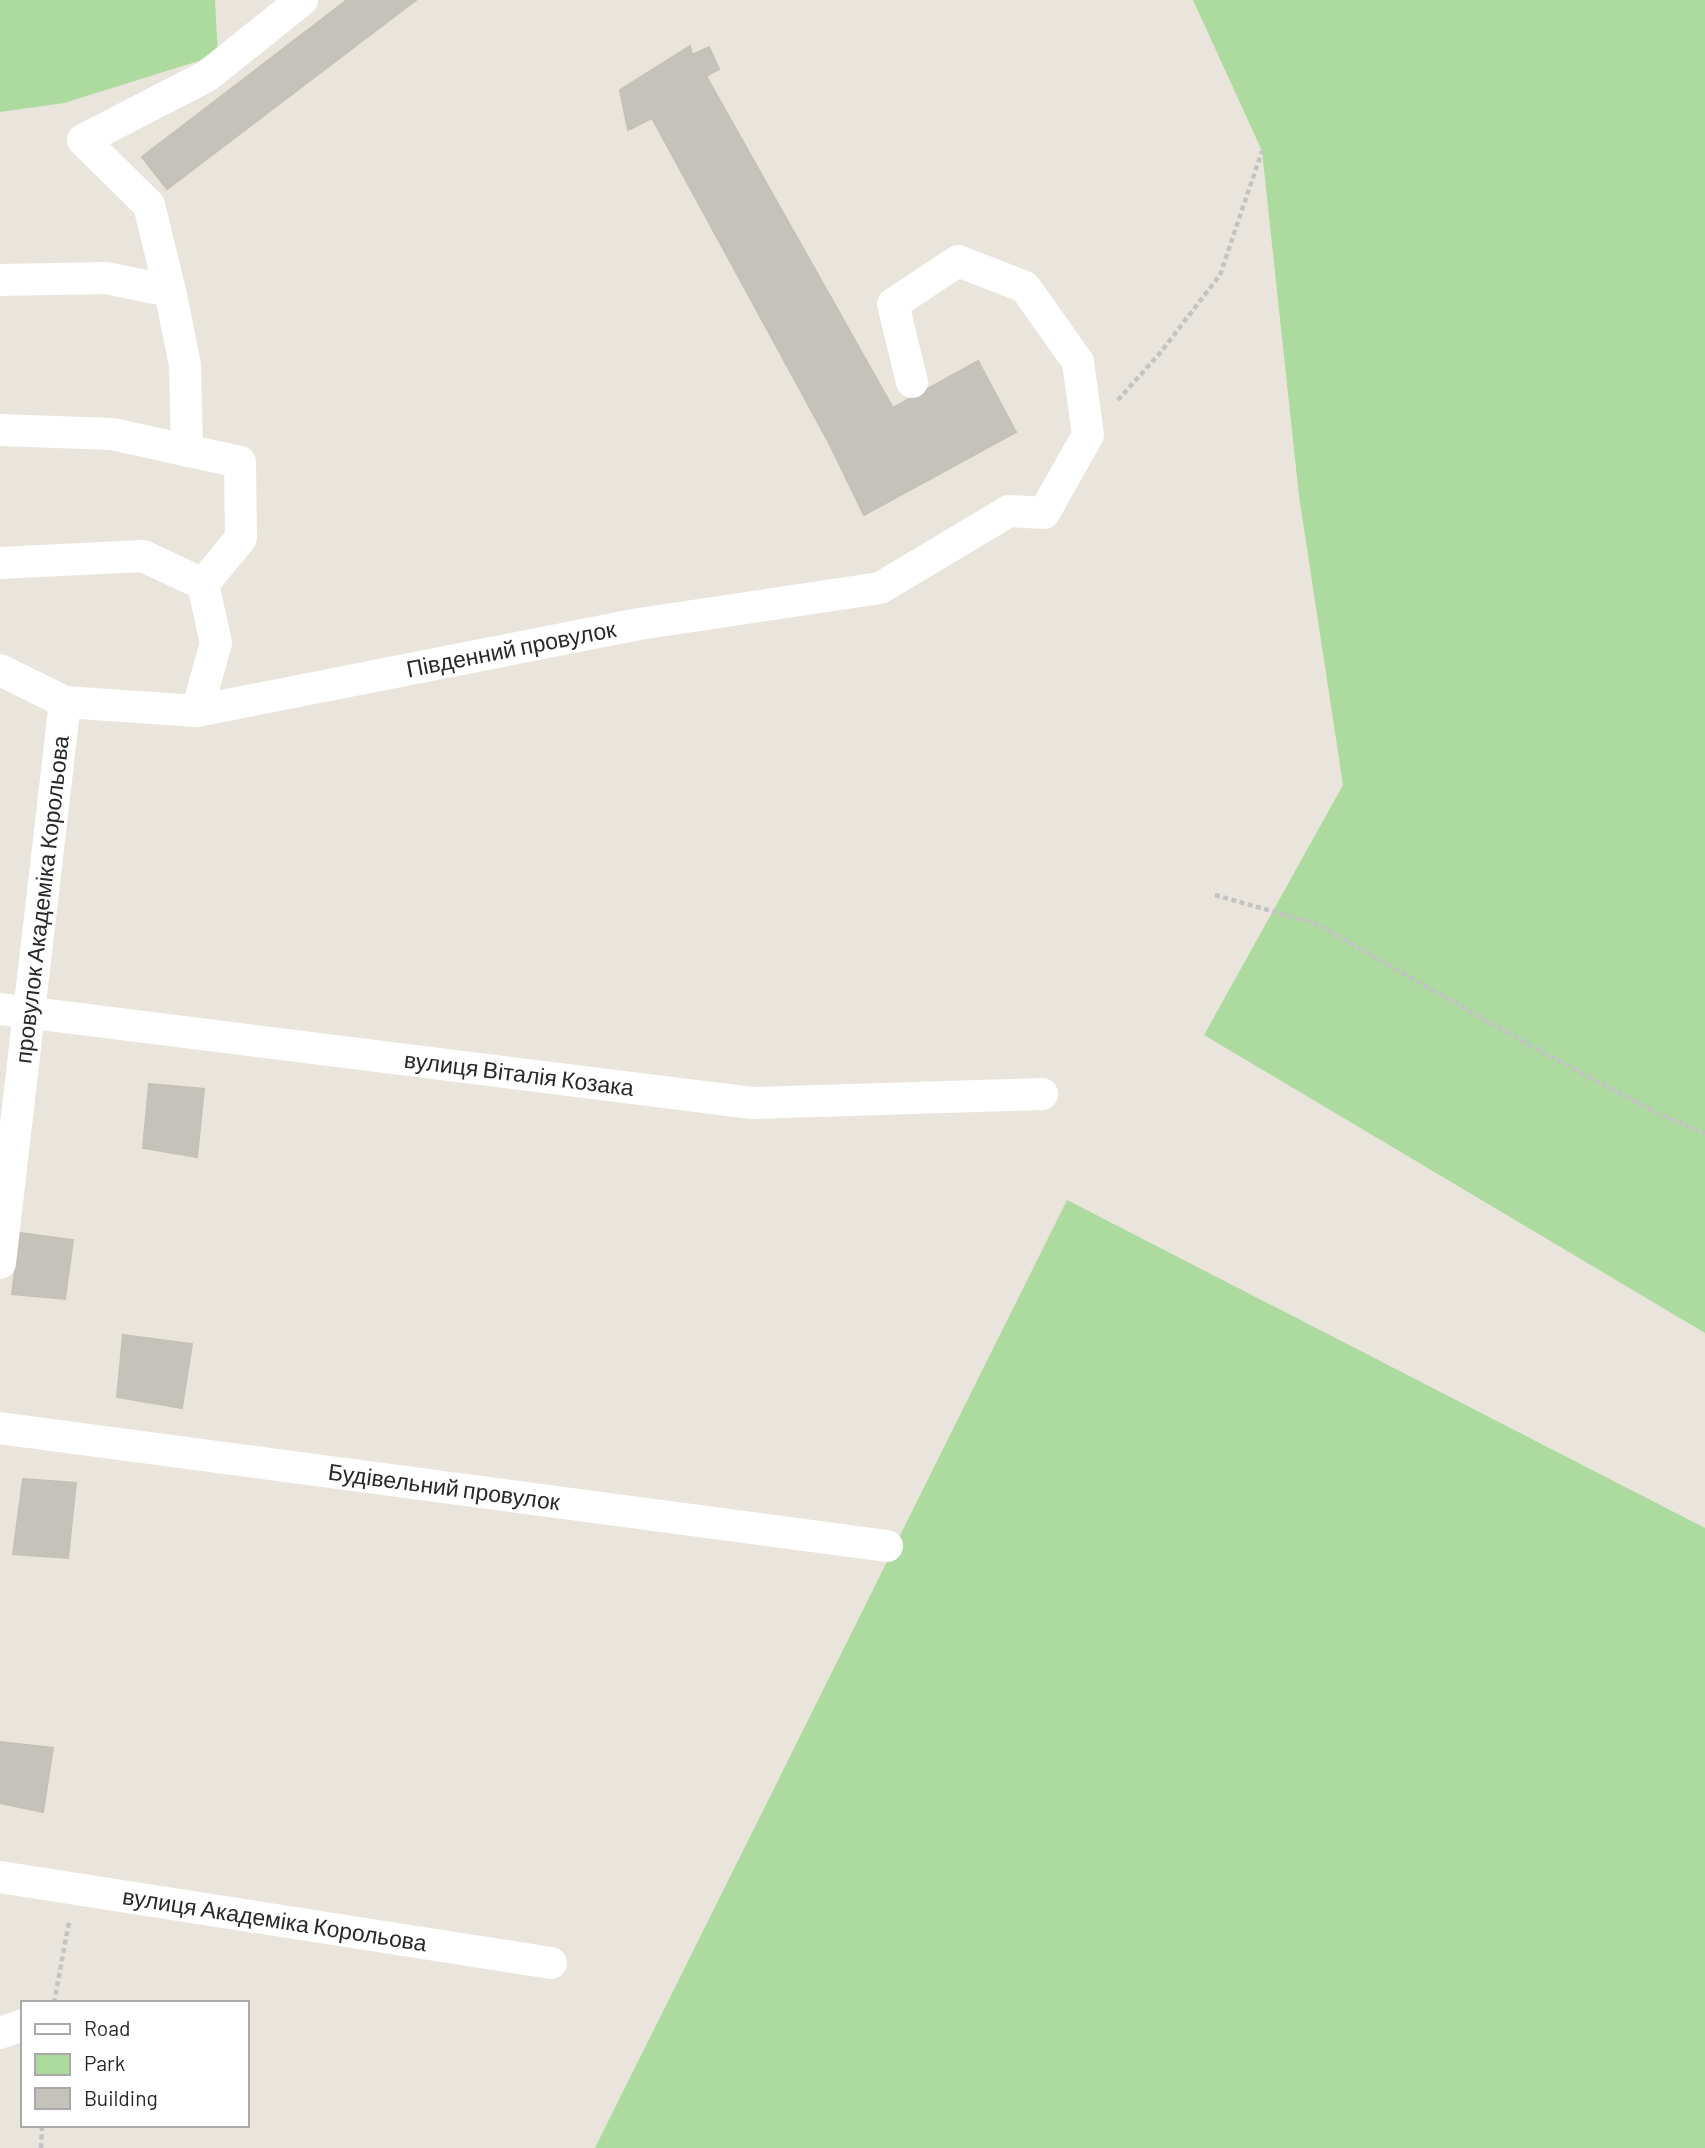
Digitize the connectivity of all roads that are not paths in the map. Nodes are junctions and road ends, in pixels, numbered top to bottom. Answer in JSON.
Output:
{"nodes":[{"id":1,"x":302,"y":0,"type":"edge"},
{"id":2,"x":0,"y":280,"type":"edge"},
{"id":3,"x":170,"y":291,"type":"junction"},
{"id":4,"x":912,"y":382,"type":"dead end"},
{"id":5,"x":0,"y":430,"type":"edge"},
{"id":6,"x":187,"y":451,"type":"junction"},
{"id":7,"x":0,"y":563,"type":"edge"},
{"id":8,"x":203,"y":584,"type":"junction"},
{"id":9,"x":0,"y":670,"type":"edge"},
{"id":10,"x":65,"y":702,"type":"junction"},
{"id":11,"x":197,"y":711,"type":"junction"},
{"id":12,"x":15,"y":1010,"type":"edge"},
{"id":13,"x":1042,"y":1094,"type":"dead end"},
{"id":14,"x":0,"y":1263,"type":"edge"},
{"id":15,"x":0,"y":1428,"type":"edge"},
{"id":16,"x":887,"y":1546,"type":"dead end"},
{"id":17,"x":0,"y":1877,"type":"edge"},
{"id":18,"x":551,"y":1963,"type":"dead end"},
{"id":19,"x":21,"y":2026,"type":"edge"},
{"id":20,"x":0,"y":2033,"type":"edge"}],
"edges":[{"from":1,"to":3,"type":"street"},
{"from":2,"to":3,"type":"street"},
{"from":3,"to":6,"type":"street"},
{"from":4,"to":11,"type":"street","name":"Південний провулок"},
{"from":5,"to":6,"type":"street"},
{"from":6,"to":8,"type":"street"},
{"from":7,"to":8,"type":"street"},
{"from":8,"to":11,"type":"street"},
{"from":9,"to":10,"type":"street","name":"Південний провулок"},
{"from":10,"to":11,"type":"street","name":"Південний провулок"},
{"from":10,"to":12,"type":"street","name":"провулок Академіка Корольова"},
{"from":12,"to":13,"type":"street","name":"вулиця Віталія Козака"},
{"from":12,"to":14,"type":"street","name":"провулок Академіка Корольова"},
{"from":15,"to":16,"type":"street","name":"Будівельний провулок"},
{"from":17,"to":18,"type":"street","name":"вулиця Академіка Корольова"},
{"from":19,"to":20,"type":"street"}]}
